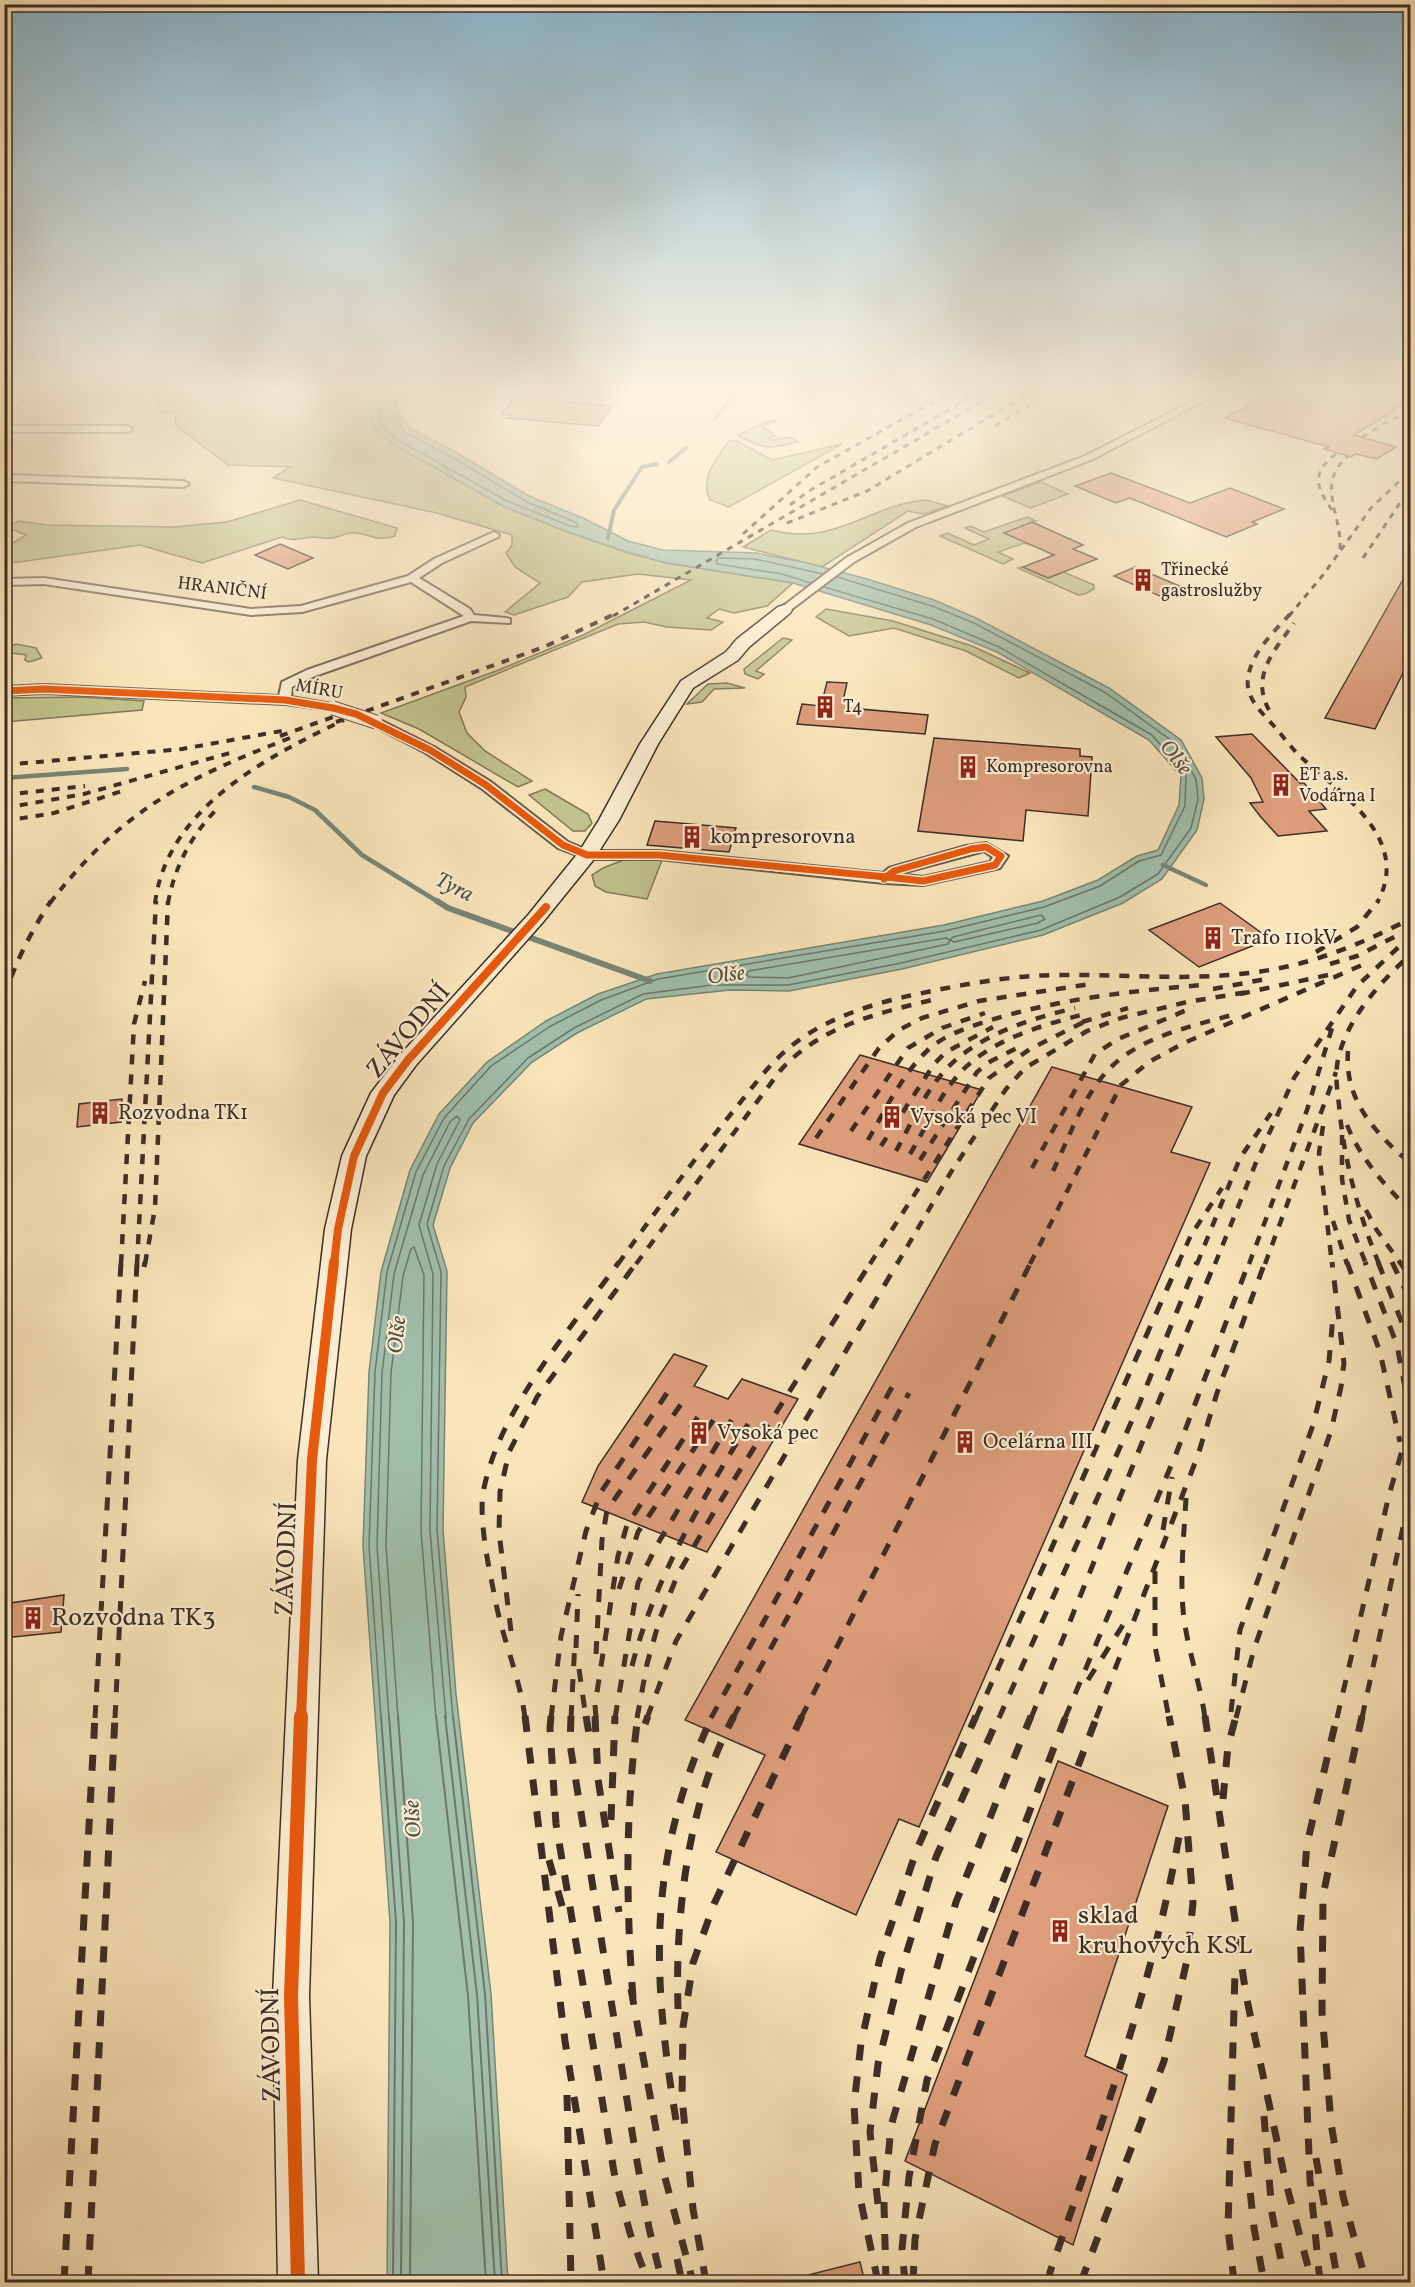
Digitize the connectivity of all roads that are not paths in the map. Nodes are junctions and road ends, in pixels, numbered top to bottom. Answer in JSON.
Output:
{"nodes":[{"id":1,"x":992,"y":494,"type":"edge"},
{"id":2,"x":494,"y":534,"type":"dead end"},
{"id":3,"x":412,"y":579,"type":"junction"},
{"id":4,"x":4,"y":582,"type":"edge"},
{"id":5,"x":792,"y":612,"type":"joint"},
{"id":6,"x":465,"y":621,"type":"junction"},
{"id":7,"x":506,"y":621,"type":"dead end"},
{"id":8,"x":4,"y":691,"type":"edge"},
{"id":9,"x":285,"y":700,"type":"junction"},
{"id":10,"x":587,"y":855,"type":"junction"},
{"id":11,"x":884,"y":879,"type":"junction"},
{"id":12,"x":298,"y":2283,"type":"edge"}],
"edges":[{"from":1,"to":5,"type":"street"},
{"from":2,"to":3,"type":"street","name":"HRANIČNÍ"},
{"from":3,"to":4,"type":"street","name":"HRANIČNÍ"},
{"from":3,"to":6,"type":"street"},
{"from":5,"to":10,"type":"street","name":"ZÁVODNÍ"},
{"from":6,"to":7,"type":"street"},
{"from":6,"to":9,"type":"street"},
{"from":8,"to":9,"type":"street","name":"MÍRU"},
{"from":9,"to":10,"type":"street","name":"MÍRU","bridge":true},
{"from":10,"to":11,"type":"street"},
{"from":10,"to":12,"type":"street","name":"ZÁVODNÍ"},
{"from":11,"to":11,"type":"street"}]}
